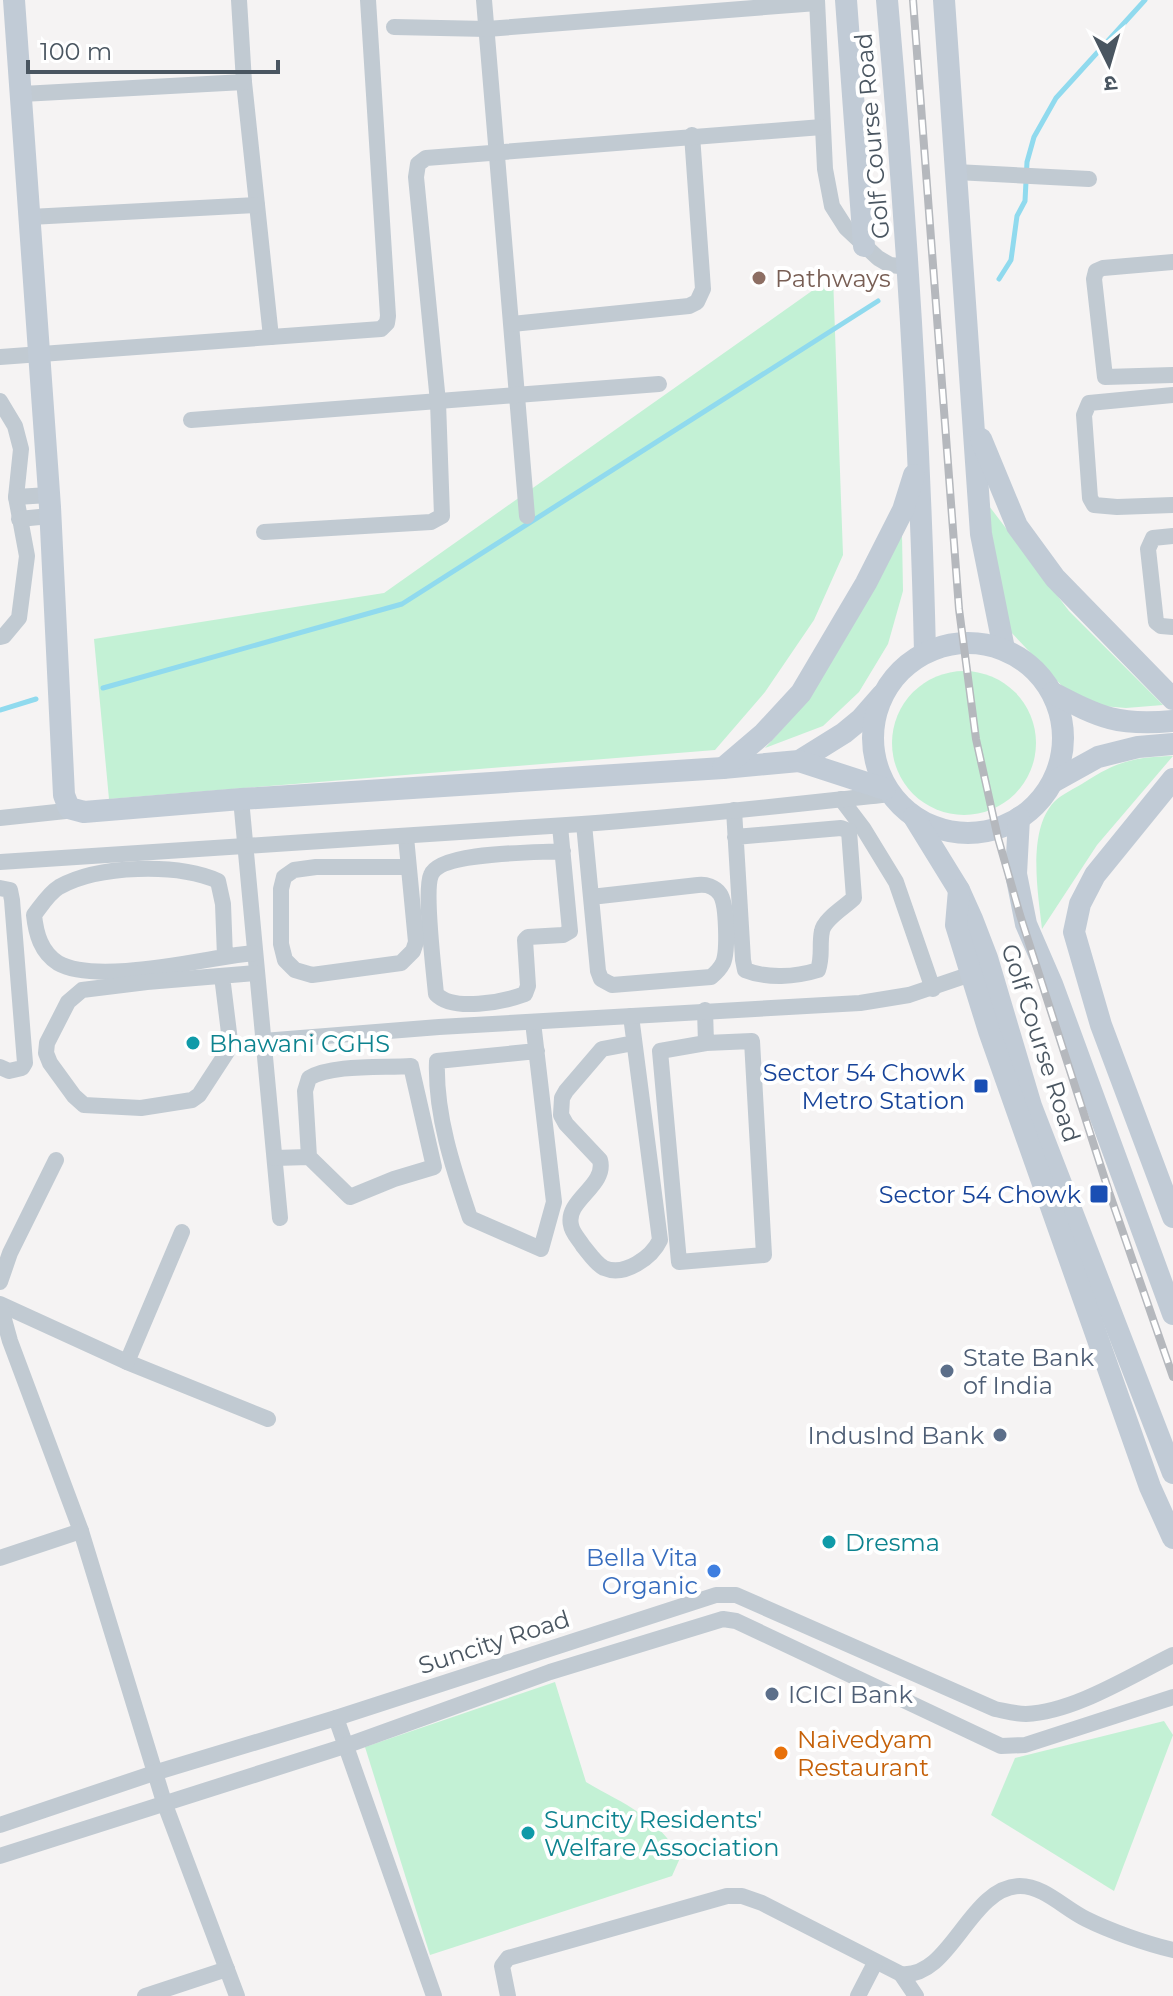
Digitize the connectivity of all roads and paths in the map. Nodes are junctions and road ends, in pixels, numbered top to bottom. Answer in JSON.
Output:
{"nodes":[{"id":1,"x":14,"y":0,"type":"edge"},
{"id":2,"x":239,"y":0,"type":"edge"},
{"id":3,"x":368,"y":0,"type":"edge"},
{"id":4,"x":484,"y":0,"type":"edge"},
{"id":5,"x":846,"y":0,"type":"edge"},
{"id":6,"x":887,"y":0,"type":"edge"},
{"id":7,"x":944,"y":0,"type":"edge"},
{"id":8,"x":955,"y":0,"type":"edge"},
{"id":9,"x":817,"y":1,"type":"edge"},
{"id":10,"x":394,"y":27,"type":"dead end"},
{"id":11,"x":487,"y":29,"type":"junction"},
{"id":12,"x":244,"y":82,"type":"junction"},
{"id":13,"x":22,"y":94,"type":"junction"},
{"id":14,"x":822,"y":127,"type":"junction"},
{"id":15,"x":692,"y":135,"type":"junction"},
{"id":16,"x":497,"y":152,"type":"junction"},
{"id":17,"x":961,"y":172,"type":"junction"},
{"id":18,"x":1089,"y":179,"type":"dead end"},
{"id":19,"x":257,"y":205,"type":"junction"},
{"id":20,"x":30,"y":217,"type":"junction"},
{"id":21,"x":864,"y":246,"type":"junction"},
{"id":22,"x":1173,"y":262,"type":"edge"},
{"id":23,"x":909,"y":267,"type":"junction"},
{"id":24,"x":512,"y":324,"type":"junction"},
{"id":25,"x":271,"y":337,"type":"junction"},
{"id":26,"x":38,"y":354,"type":"junction"},
{"id":27,"x":0,"y":357,"type":"edge"},
{"id":28,"x":1173,"y":375,"type":"edge"},
{"id":29,"x":659,"y":384,"type":"dead end"},
{"id":30,"x":1173,"y":395,"type":"edge"},
{"id":31,"x":519,"y":396,"type":"junction"},
{"id":32,"x":0,"y":401,"type":"edge"},
{"id":33,"x":438,"y":402,"type":"junction"},
{"id":34,"x":973,"y":419,"type":"junction"},
{"id":35,"x":191,"y":420,"type":"dead end"},
{"id":36,"x":918,"y":457,"type":"junction"},
{"id":37,"x":16,"y":497,"type":"junction"},
{"id":38,"x":50,"y":505,"type":"junction"},
{"id":39,"x":1173,"y":505,"type":"edge"},
{"id":40,"x":527,"y":516,"type":"dead end"},
{"id":41,"x":19,"y":519,"type":"junction"},
{"id":42,"x":264,"y":532,"type":"dead end"},
{"id":43,"x":1173,"y":536,"type":"edge"},
{"id":44,"x":1173,"y":627,"type":"edge"},
{"id":45,"x":0,"y":637,"type":"edge"},
{"id":46,"x":1004,"y":649,"type":"junction"},
{"id":47,"x":925,"y":652,"type":"junction"},
{"id":48,"x":1053,"y":693,"type":"junction"},
{"id":49,"x":882,"y":695,"type":"junction"},
{"id":50,"x":1173,"y":699,"type":"edge"},
{"id":51,"x":1173,"y":721,"type":"edge"},
{"id":52,"x":1173,"y":744,"type":"edge"},
{"id":53,"x":799,"y":761,"type":"junction"},
{"id":54,"x":723,"y":768,"type":"junction"},
{"id":55,"x":1173,"y":779,"type":"edge"},
{"id":56,"x":1053,"y":782,"type":"junction"},
{"id":57,"x":888,"y":792,"type":"junction"},
{"id":58,"x":241,"y":799,"type":"junction"},
{"id":59,"x":841,"y":799,"type":"junction"},
{"id":60,"x":75,"y":810,"type":"junction"},
{"id":61,"x":734,"y":810,"type":"junction"},
{"id":62,"x":914,"y":817,"type":"junction"},
{"id":63,"x":0,"y":818,"type":"edge"},
{"id":64,"x":1019,"y":818,"type":"junction"},
{"id":65,"x":584,"y":824,"type":"junction"},
{"id":66,"x":560,"y":826,"type":"junction"},
{"id":67,"x":406,"y":837,"type":"junction"},
{"id":68,"x":735,"y":837,"type":"junction"},
{"id":69,"x":245,"y":844,"type":"junction"},
{"id":70,"x":563,"y":851,"type":"junction"},
{"id":71,"x":0,"y":862,"type":"edge"},
{"id":72,"x":408,"y":867,"type":"junction"},
{"id":73,"x":0,"y":888,"type":"edge"},
{"id":74,"x":959,"y":890,"type":"junction"},
{"id":75,"x":591,"y":897,"type":"junction"},
{"id":76,"x":254,"y":953,"type":"junction"},
{"id":77,"x":225,"y":957,"type":"junction"},
{"id":78,"x":256,"y":973,"type":"junction"},
{"id":79,"x":971,"y":974,"type":"junction"},
{"id":80,"x":1085,"y":974,"type":"junction"},
{"id":81,"x":222,"y":976,"type":"junction"},
{"id":82,"x":1052,"y":984,"type":"junction"},
{"id":83,"x":933,"y":989,"type":"junction"},
{"id":84,"x":705,"y":1010,"type":"junction"},
{"id":85,"x":631,"y":1016,"type":"junction"},
{"id":86,"x":533,"y":1022,"type":"junction"},
{"id":87,"x":263,"y":1041,"type":"junction"},
{"id":88,"x":634,"y":1043,"type":"junction"},
{"id":89,"x":706,"y":1043,"type":"junction"},
{"id":90,"x":537,"y":1051,"type":"junction"},
{"id":91,"x":0,"y":1067,"type":"edge"},
{"id":92,"x":309,"y":1157,"type":"junction"},
{"id":93,"x":275,"y":1158,"type":"junction"},
{"id":94,"x":56,"y":1160,"type":"dead end"},
{"id":95,"x":1173,"y":1217,"type":"edge"},
{"id":96,"x":280,"y":1218,"type":"dead end"},
{"id":97,"x":182,"y":1232,"type":"dead end"},
{"id":98,"x":3,"y":1264,"type":"edge"},
{"id":99,"x":0,"y":1282,"type":"edge"},
{"id":100,"x":0,"y":1305,"type":"edge"},
{"id":101,"x":1173,"y":1314,"type":"edge"},
{"id":102,"x":127,"y":1362,"type":"junction"},
{"id":103,"x":268,"y":1419,"type":"dead end"},
{"id":104,"x":1173,"y":1473,"type":"edge"},
{"id":105,"x":81,"y":1531,"type":"junction"},
{"id":106,"x":1173,"y":1538,"type":"edge"},
{"id":107,"x":0,"y":1558,"type":"edge"},
{"id":108,"x":1173,"y":1655,"type":"edge"},
{"id":109,"x":1173,"y":1697,"type":"edge"},
{"id":110,"x":336,"y":1718,"type":"junction"},
{"id":111,"x":345,"y":1746,"type":"junction"},
{"id":112,"x":154,"y":1773,"type":"junction"},
{"id":113,"x":164,"y":1802,"type":"junction"},
{"id":114,"x":0,"y":1825,"type":"edge"},
{"id":115,"x":0,"y":1856,"type":"edge"},
{"id":116,"x":1173,"y":1950,"type":"edge"},
{"id":117,"x":875,"y":1963,"type":"junction"},
{"id":118,"x":227,"y":1969,"type":"junction"},
{"id":119,"x":901,"y":1974,"type":"junction"},
{"id":120,"x":145,"y":1996,"type":"edge"},
{"id":121,"x":237,"y":1996,"type":"edge"},
{"id":122,"x":434,"y":1996,"type":"edge"},
{"id":123,"x":508,"y":1996,"type":"edge"},
{"id":124,"x":858,"y":1996,"type":"edge"},
{"id":125,"x":916,"y":1996,"type":"edge"}],
"edges":[{"from":1,"to":13,"type":"main road"},
{"from":2,"to":12,"type":"street"},
{"from":3,"to":25,"type":"street"},
{"from":4,"to":11,"type":"street"},
{"from":5,"to":21,"type":"main road"},
{"from":6,"to":23,"type":"main road","name":"Golf Course Road"},
{"from":7,"to":17,"type":"main road"},
{"from":8,"to":17,"type":"main road"},
{"from":9,"to":11,"type":"street"},
{"from":9,"to":14,"type":"street"},
{"from":10,"to":11,"type":"street"},
{"from":11,"to":16,"type":"street"},
{"from":12,"to":13,"type":"street"},
{"from":12,"to":19,"type":"street"},
{"from":13,"to":20,"type":"main road"},
{"from":14,"to":15,"type":"street"},
{"from":14,"to":21,"type":"street"},
{"from":15,"to":16,"type":"street"},
{"from":15,"to":24,"type":"street"},
{"from":16,"to":24,"type":"street"},
{"from":16,"to":33,"type":"street"},
{"from":17,"to":18,"type":"street"},
{"from":17,"to":34,"type":"main road"},
{"from":19,"to":20,"type":"street"},
{"from":19,"to":25,"type":"street"},
{"from":20,"to":26,"type":"main road"},
{"from":21,"to":23,"type":"street"},
{"from":22,"to":28,"type":"street"},
{"from":23,"to":36,"type":"main road","name":"Golf Course Road"},
{"from":24,"to":31,"type":"street"},
{"from":25,"to":26,"type":"street"},
{"from":26,"to":27,"type":"street"},
{"from":26,"to":38,"type":"main road"},
{"from":29,"to":31,"type":"street"},
{"from":30,"to":39,"type":"street"},
{"from":31,"to":33,"type":"street"},
{"from":31,"to":40,"type":"street"},
{"from":32,"to":37,"type":"street"},
{"from":33,"to":35,"type":"street"},
{"from":33,"to":42,"type":"street"},
{"from":34,"to":46,"type":"main road"},
{"from":34,"to":50,"type":"main road"},
{"from":36,"to":47,"type":"main road","name":"Golf Course Road"},
{"from":36,"to":54,"type":"main road"},
{"from":37,"to":38,"type":"street"},
{"from":37,"to":41,"type":"street"},
{"from":38,"to":41,"type":"street"},
{"from":38,"to":60,"type":"main road"},
{"from":41,"to":45,"type":"street"},
{"from":43,"to":44,"type":"street"},
{"from":46,"to":47,"type":"main road"},
{"from":46,"to":48,"type":"main road"},
{"from":47,"to":49,"type":"main road"},
{"from":48,"to":51,"type":"main road"},
{"from":48,"to":56,"type":"main road"},
{"from":49,"to":53,"type":"main road"},
{"from":49,"to":57,"type":"main road"},
{"from":52,"to":56,"type":"main road"},
{"from":53,"to":54,"type":"main road"},
{"from":53,"to":57,"type":"main road"},
{"from":54,"to":58,"type":"main road"},
{"from":55,"to":80,"type":"main road"},
{"from":56,"to":64,"type":"main road"},
{"from":57,"to":59,"type":"street"},
{"from":57,"to":62,"type":"main road"},
{"from":58,"to":60,"type":"main road"},
{"from":58,"to":69,"type":"street"},
{"from":59,"to":61,"type":"street"},
{"from":59,"to":83,"type":"street"},
{"from":60,"to":63,"type":"street"},
{"from":61,"to":65,"type":"street"},
{"from":61,"to":68,"type":"street"},
{"from":62,"to":64,"type":"main road"},
{"from":62,"to":74,"type":"main road","name":"Golf Course Road"},
{"from":64,"to":82,"type":"main road","name":"Golf Course Road"},
{"from":65,"to":66,"type":"street"},
{"from":65,"to":75,"type":"street"},
{"from":66,"to":67,"type":"street"},
{"from":66,"to":70,"type":"street"},
{"from":67,"to":69,"type":"street"},
{"from":67,"to":72,"type":"street"},
{"from":68,"to":68,"type":"street"},
{"from":69,"to":71,"type":"street"},
{"from":69,"to":76,"type":"street"},
{"from":70,"to":70,"type":"street"},
{"from":72,"to":72,"type":"street"},
{"from":73,"to":91,"type":"street"},
{"from":74,"to":79,"type":"main road"},
{"from":74,"to":104,"type":"main road","name":"Golf Course Road"},
{"from":75,"to":75,"type":"street"},
{"from":76,"to":77,"type":"street"},
{"from":76,"to":78,"type":"street"},
{"from":77,"to":77,"type":"street"},
{"from":78,"to":81,"type":"street"},
{"from":78,"to":87,"type":"street"},
{"from":79,"to":83,"type":"street"},
{"from":79,"to":106,"type":"main road"},
{"from":80,"to":82,"type":"main road"},
{"from":80,"to":95,"type":"main road"},
{"from":81,"to":81,"type":"street"},
{"from":82,"to":101,"type":"main road","name":"Golf Course Road"},
{"from":83,"to":84,"type":"street"},
{"from":84,"to":85,"type":"street"},
{"from":84,"to":89,"type":"street"},
{"from":85,"to":86,"type":"street"},
{"from":85,"to":88,"type":"street"},
{"from":86,"to":87,"type":"street"},
{"from":86,"to":90,"type":"street"},
{"from":87,"to":93,"type":"street"},
{"from":88,"to":88,"type":"street"},
{"from":89,"to":89,"type":"street"},
{"from":90,"to":90,"type":"street"},
{"from":92,"to":92,"type":"street"},
{"from":92,"to":93,"type":"street"},
{"from":93,"to":96,"type":"street"},
{"from":94,"to":98,"type":"street"},
{"from":97,"to":102,"type":"street"},
{"from":98,"to":99,"type":"street"},
{"from":100,"to":102,"type":"street"},
{"from":100,"to":105,"type":"street"},
{"from":102,"to":103,"type":"street"},
{"from":105,"to":107,"type":"street"},
{"from":105,"to":112,"type":"street"},
{"from":108,"to":110,"type":"street","name":"Suncity Road"},
{"from":109,"to":111,"type":"street"},
{"from":110,"to":111,"type":"street"},
{"from":110,"to":112,"type":"street","name":"Suncity Road"},
{"from":111,"to":113,"type":"street"},
{"from":111,"to":122,"type":"street"},
{"from":112,"to":113,"type":"street"},
{"from":112,"to":114,"type":"street","name":"Suncity Road"},
{"from":113,"to":115,"type":"street"},
{"from":113,"to":118,"type":"street"},
{"from":116,"to":119,"type":"street"},
{"from":117,"to":119,"type":"street"},
{"from":117,"to":123,"type":"street"},
{"from":117,"to":124,"type":"street"},
{"from":118,"to":120,"type":"street"},
{"from":118,"to":121,"type":"street"},
{"from":119,"to":125,"type":"street"}]}
